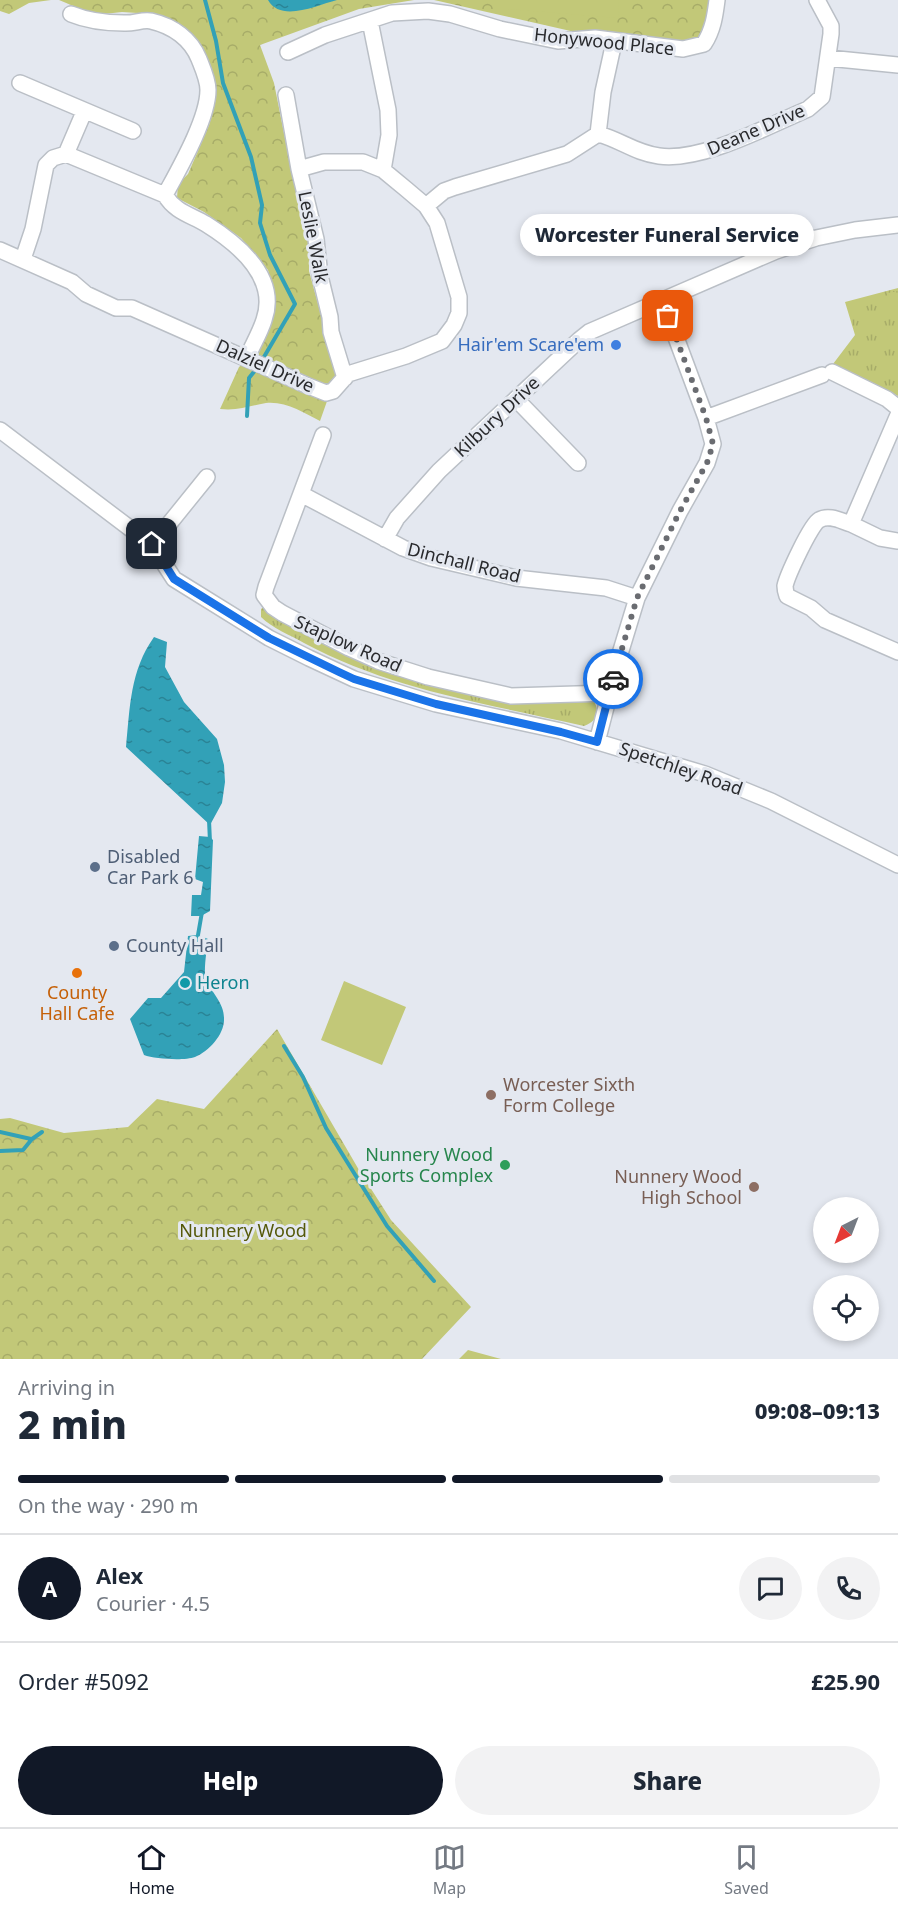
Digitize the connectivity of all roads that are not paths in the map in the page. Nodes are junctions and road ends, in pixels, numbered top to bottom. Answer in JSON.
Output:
{"nodes":[{"id":1,"x":717,"y":0,"type":"edge"},
{"id":2,"x":817,"y":0,"type":"edge"},
{"id":3,"x":71,"y":14,"type":"dead end"},
{"id":4,"x":370,"y":21,"type":"junction"},
{"id":5,"x":615,"y":42,"type":"junction"},
{"id":6,"x":288,"y":52,"type":"dead end"},
{"id":7,"x":828,"y":58,"type":"junction"},
{"id":8,"x":898,"y":65,"type":"edge"},
{"id":9,"x":20,"y":83,"type":"dead end"},
{"id":10,"x":286,"y":95,"type":"dead end"},
{"id":11,"x":84,"y":112,"type":"junction"},
{"id":12,"x":133,"y":131,"type":"dead end"},
{"id":13,"x":598,"y":134,"type":"junction"},
{"id":14,"x":66,"y":154,"type":"junction"},
{"id":15,"x":299,"y":169,"type":"junction"},
{"id":16,"x":382,"y":170,"type":"junction"},
{"id":17,"x":165,"y":195,"type":"junction"},
{"id":18,"x":426,"y":206,"type":"junction"},
{"id":19,"x":898,"y":225,"type":"edge"},
{"id":20,"x":0,"y":250,"type":"edge"},
{"id":21,"x":23,"y":259,"type":"junction"},
{"id":22,"x":662,"y":300,"type":"junction"},
{"id":23,"x":249,"y":359,"type":"junction"},
{"id":24,"x":345,"y":378,"type":"junction"},
{"id":25,"x":516,"y":399,"type":"junction"},
{"id":26,"x":898,"y":408,"type":"edge"},
{"id":27,"x":898,"y":415,"type":"edge"},
{"id":28,"x":706,"y":418,"type":"junction"},
{"id":29,"x":0,"y":430,"type":"edge"},
{"id":30,"x":324,"y":435,"type":"dead end"},
{"id":31,"x":578,"y":463,"type":"dead end"},
{"id":32,"x":207,"y":477,"type":"dead end"},
{"id":33,"x":301,"y":494,"type":"junction"},
{"id":34,"x":851,"y":524,"type":"junction"},
{"id":35,"x":385,"y":539,"type":"junction"},
{"id":36,"x":898,"y":541,"type":"edge"},
{"id":37,"x":152,"y":544,"type":"junction"},
{"id":38,"x":637,"y":598,"type":"junction"},
{"id":39,"x":898,"y":652,"type":"edge"},
{"id":40,"x":609,"y":693,"type":"junction"},
{"id":41,"x":597,"y":742,"type":"junction"},
{"id":42,"x":898,"y":865,"type":"edge"}],
"edges":[{"from":1,"to":5,"type":"street","name":"Honywood Place"},
{"from":2,"to":7,"type":"street","name":"Deane Drive"},
{"from":3,"to":17,"type":"street"},
{"from":4,"to":5,"type":"street","name":"Honywood Place"},
{"from":4,"to":6,"type":"street","name":"Honywood Place"},
{"from":4,"to":16,"type":"street"},
{"from":5,"to":13,"type":"street"},
{"from":7,"to":8,"type":"street"},
{"from":7,"to":13,"type":"street","name":"Deane Drive"},
{"from":9,"to":11,"type":"street"},
{"from":10,"to":15,"type":"street","name":"Leslie Walk"},
{"from":11,"to":12,"type":"street"},
{"from":11,"to":14,"type":"street"},
{"from":13,"to":18,"type":"street"},
{"from":14,"to":17,"type":"street"},
{"from":14,"to":21,"type":"street"},
{"from":15,"to":16,"type":"street","name":"Dalziel Drive"},
{"from":15,"to":24,"type":"street","name":"Leslie Walk"},
{"from":16,"to":18,"type":"street","name":"Dalziel Drive"},
{"from":17,"to":23,"type":"street"},
{"from":18,"to":24,"type":"street","name":"Dalziel Drive"},
{"from":19,"to":22,"type":"street","name":"Kilbury Drive"},
{"from":20,"to":21,"type":"street","name":"Dalziel Drive"},
{"from":21,"to":23,"type":"street","name":"Dalziel Drive"},
{"from":22,"to":25,"type":"street","name":"Kilbury Drive"},
{"from":22,"to":28,"type":"street"},
{"from":23,"to":24,"type":"street","name":"Dalziel Drive"},
{"from":25,"to":31,"type":"street"},
{"from":25,"to":35,"type":"street","name":"Kilbury Drive"},
{"from":26,"to":28,"type":"street"},
{"from":27,"to":34,"type":"street"},
{"from":28,"to":38,"type":"street"},
{"from":29,"to":37,"type":"street","name":"Spetchley Road"},
{"from":30,"to":33,"type":"street","name":"Staplow Road"},
{"from":32,"to":37,"type":"street"},
{"from":33,"to":35,"type":"street","name":"Dinchall Road"},
{"from":33,"to":40,"type":"street","name":"Staplow Road"},
{"from":34,"to":36,"type":"street"},
{"from":34,"to":39,"type":"street"},
{"from":35,"to":38,"type":"street","name":"Dinchall Road"},
{"from":37,"to":41,"type":"street","name":"Spetchley Road"},
{"from":38,"to":40,"type":"street"},
{"from":40,"to":41,"type":"street"},
{"from":41,"to":42,"type":"street","name":"Spetchley Road"}]}
